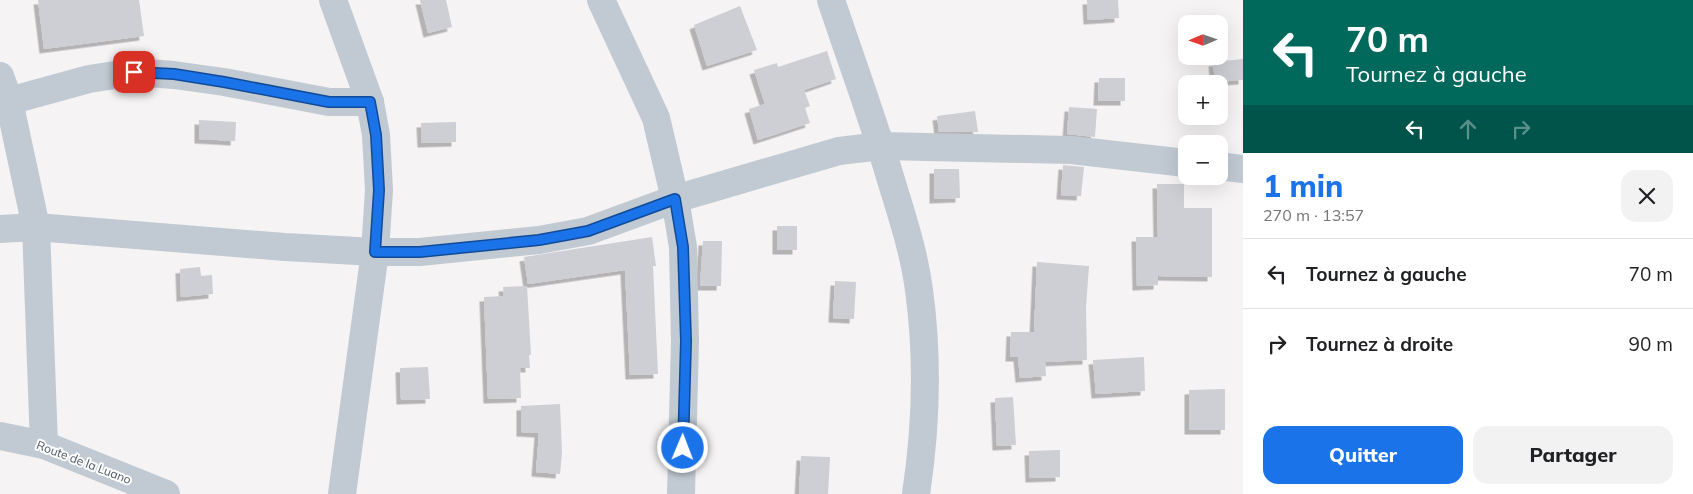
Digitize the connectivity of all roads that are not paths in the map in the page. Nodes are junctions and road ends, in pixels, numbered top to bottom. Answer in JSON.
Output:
{"nodes":[{"id":1,"x":333,"y":0,"type":"edge"},
{"id":2,"x":601,"y":0,"type":"edge"},
{"id":3,"x":831,"y":0,"type":"edge"},
{"id":4,"x":0,"y":76,"type":"edge"},
{"id":5,"x":9,"y":101,"type":"junction"},
{"id":6,"x":370,"y":102,"type":"junction"},
{"id":7,"x":881,"y":146,"type":"junction"},
{"id":8,"x":1178,"y":162,"type":"edge"},
{"id":9,"x":1228,"y":167,"type":"edge"},
{"id":10,"x":1243,"y":169,"type":"edge"},
{"id":11,"x":675,"y":199,"type":"junction"},
{"id":12,"x":36,"y":227,"type":"junction"},
{"id":13,"x":0,"y":229,"type":"edge"},
{"id":14,"x":375,"y":252,"type":"junction"},
{"id":15,"x":0,"y":436,"type":"edge"},
{"id":16,"x":44,"y":445,"type":"junction"},
{"id":17,"x":166,"y":494,"type":"edge"},
{"id":18,"x":342,"y":494,"type":"edge"},
{"id":19,"x":681,"y":494,"type":"edge"},
{"id":20,"x":916,"y":494,"type":"edge"}],
"edges":[{"from":1,"to":6,"type":"street"},
{"from":2,"to":11,"type":"street"},
{"from":3,"to":7,"type":"street"},
{"from":4,"to":5,"type":"street"},
{"from":5,"to":6,"type":"street"},
{"from":5,"to":12,"type":"street"},
{"from":6,"to":14,"type":"street"},
{"from":7,"to":8,"type":"street"},
{"from":7,"to":11,"type":"street"},
{"from":7,"to":20,"type":"street"},
{"from":9,"to":10,"type":"street"},
{"from":11,"to":14,"type":"street"},
{"from":11,"to":19,"type":"street"},
{"from":12,"to":13,"type":"street"},
{"from":12,"to":14,"type":"street"},
{"from":12,"to":16,"type":"street"},
{"from":14,"to":18,"type":"street"},
{"from":15,"to":16,"type":"street","name":"Route de la Luano"},
{"from":16,"to":17,"type":"street","name":"Route de la Luano"}]}
